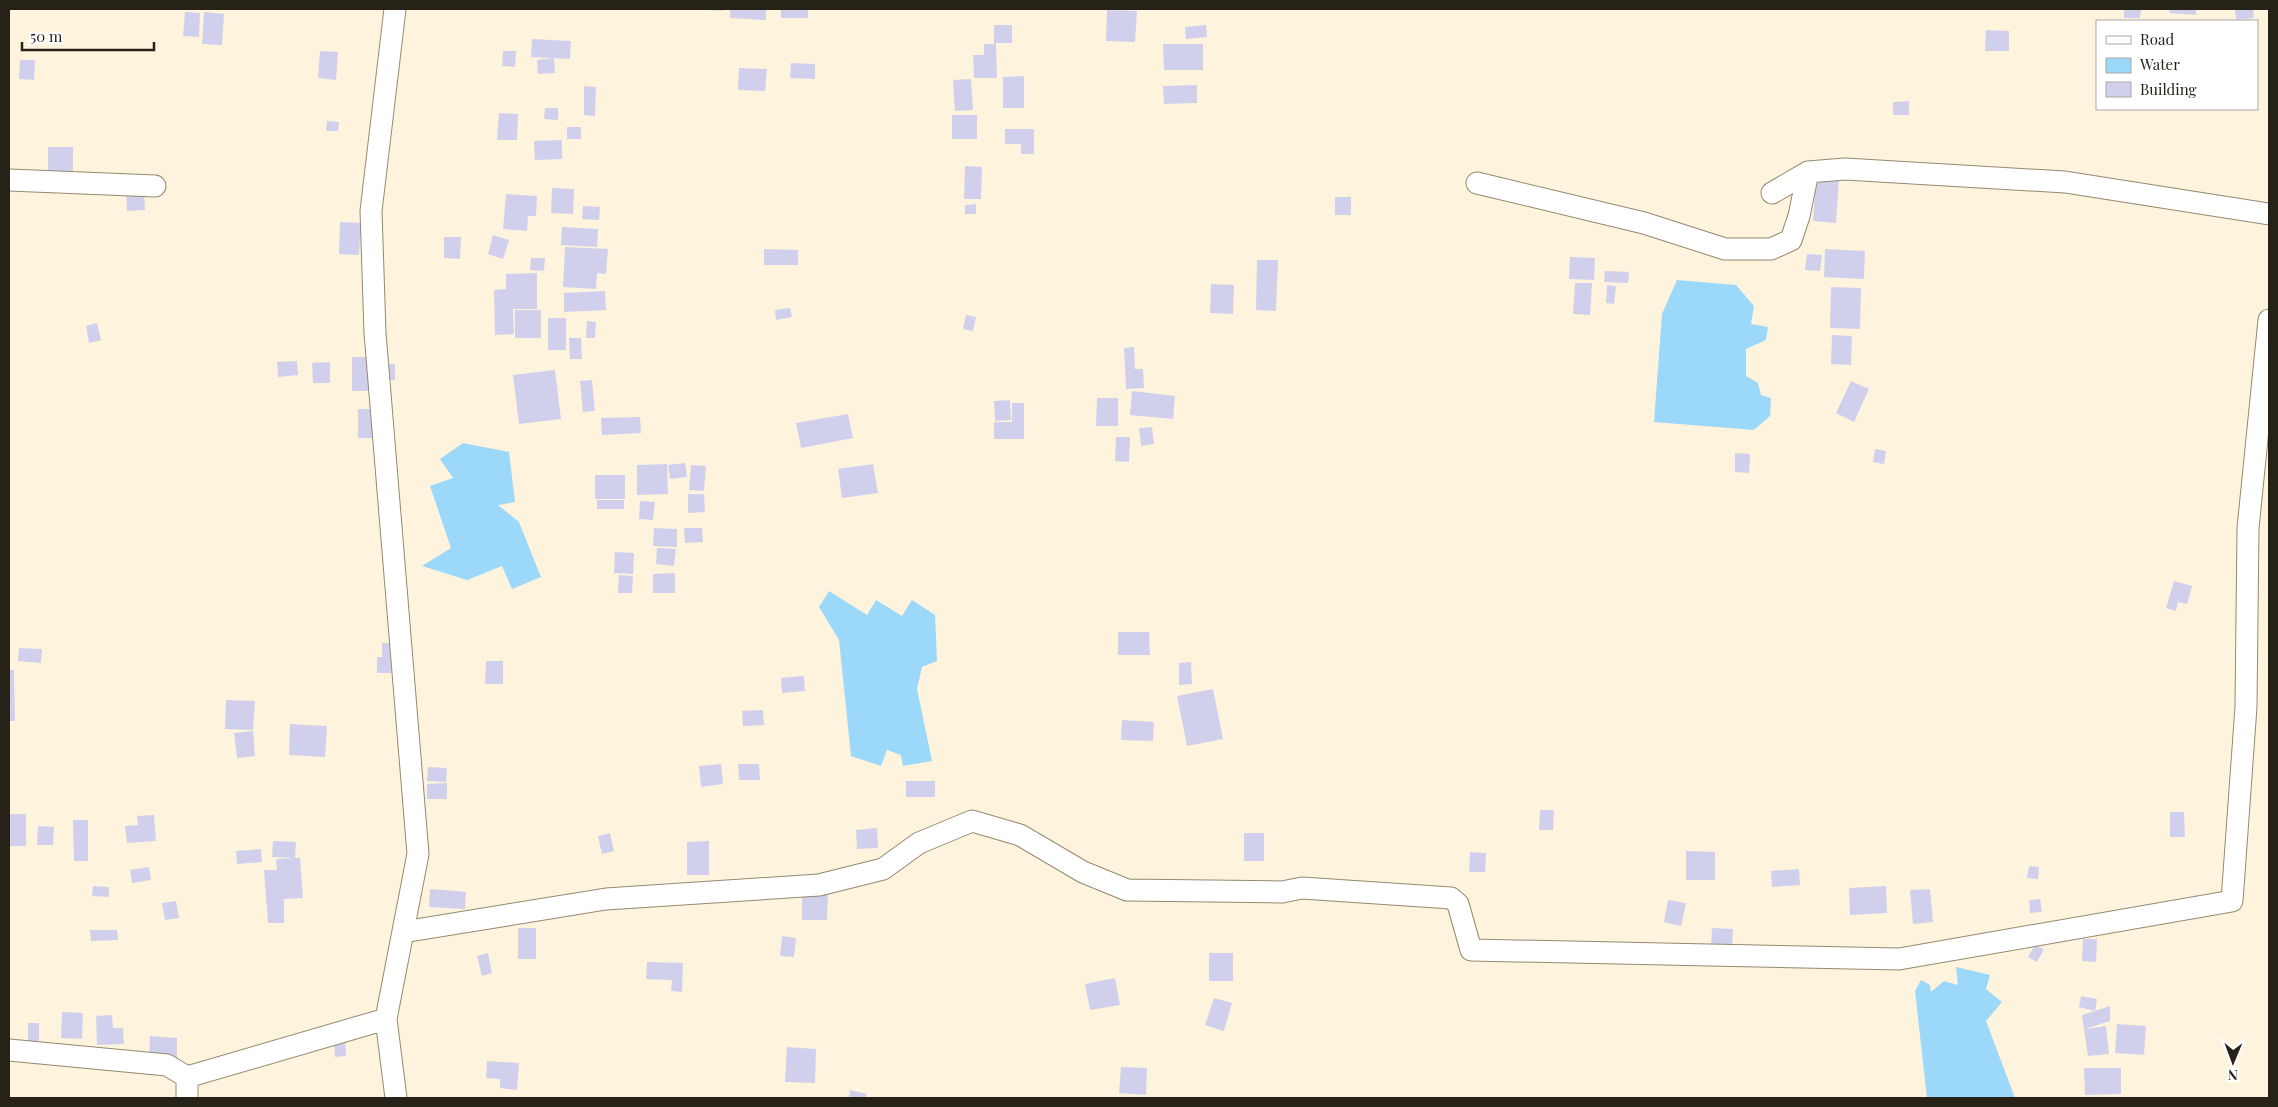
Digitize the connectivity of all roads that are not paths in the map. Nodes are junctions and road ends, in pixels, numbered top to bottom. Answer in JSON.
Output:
{"nodes":[{"id":1,"x":395,"y":9,"type":"edge"},
{"id":2,"x":1808,"y":172,"type":"junction"},
{"id":3,"x":9,"y":180,"type":"edge"},
{"id":4,"x":1477,"y":183,"type":"dead end"},
{"id":5,"x":156,"y":186,"type":"dead end"},
{"id":6,"x":1772,"y":193,"type":"dead end"},
{"id":7,"x":2269,"y":214,"type":"edge"},
{"id":8,"x":2269,"y":320,"type":"edge"},
{"id":9,"x":403,"y":932,"type":"junction"},
{"id":10,"x":386,"y":1019,"type":"junction"},
{"id":11,"x":9,"y":1050,"type":"edge"},
{"id":12,"x":186,"y":1077,"type":"junction"},
{"id":13,"x":187,"y":1098,"type":"edge"},
{"id":14,"x":396,"y":1098,"type":"edge"}],
"edges":[{"from":1,"to":9,"type":"street"},
{"from":2,"to":4,"type":"street"},
{"from":2,"to":6,"type":"street"},
{"from":2,"to":7,"type":"street"},
{"from":3,"to":5,"type":"street"},
{"from":8,"to":9,"type":"street"},
{"from":9,"to":10,"type":"street"},
{"from":10,"to":12,"type":"street"},
{"from":10,"to":14,"type":"street"},
{"from":11,"to":12,"type":"street"},
{"from":12,"to":13,"type":"street"}]}
